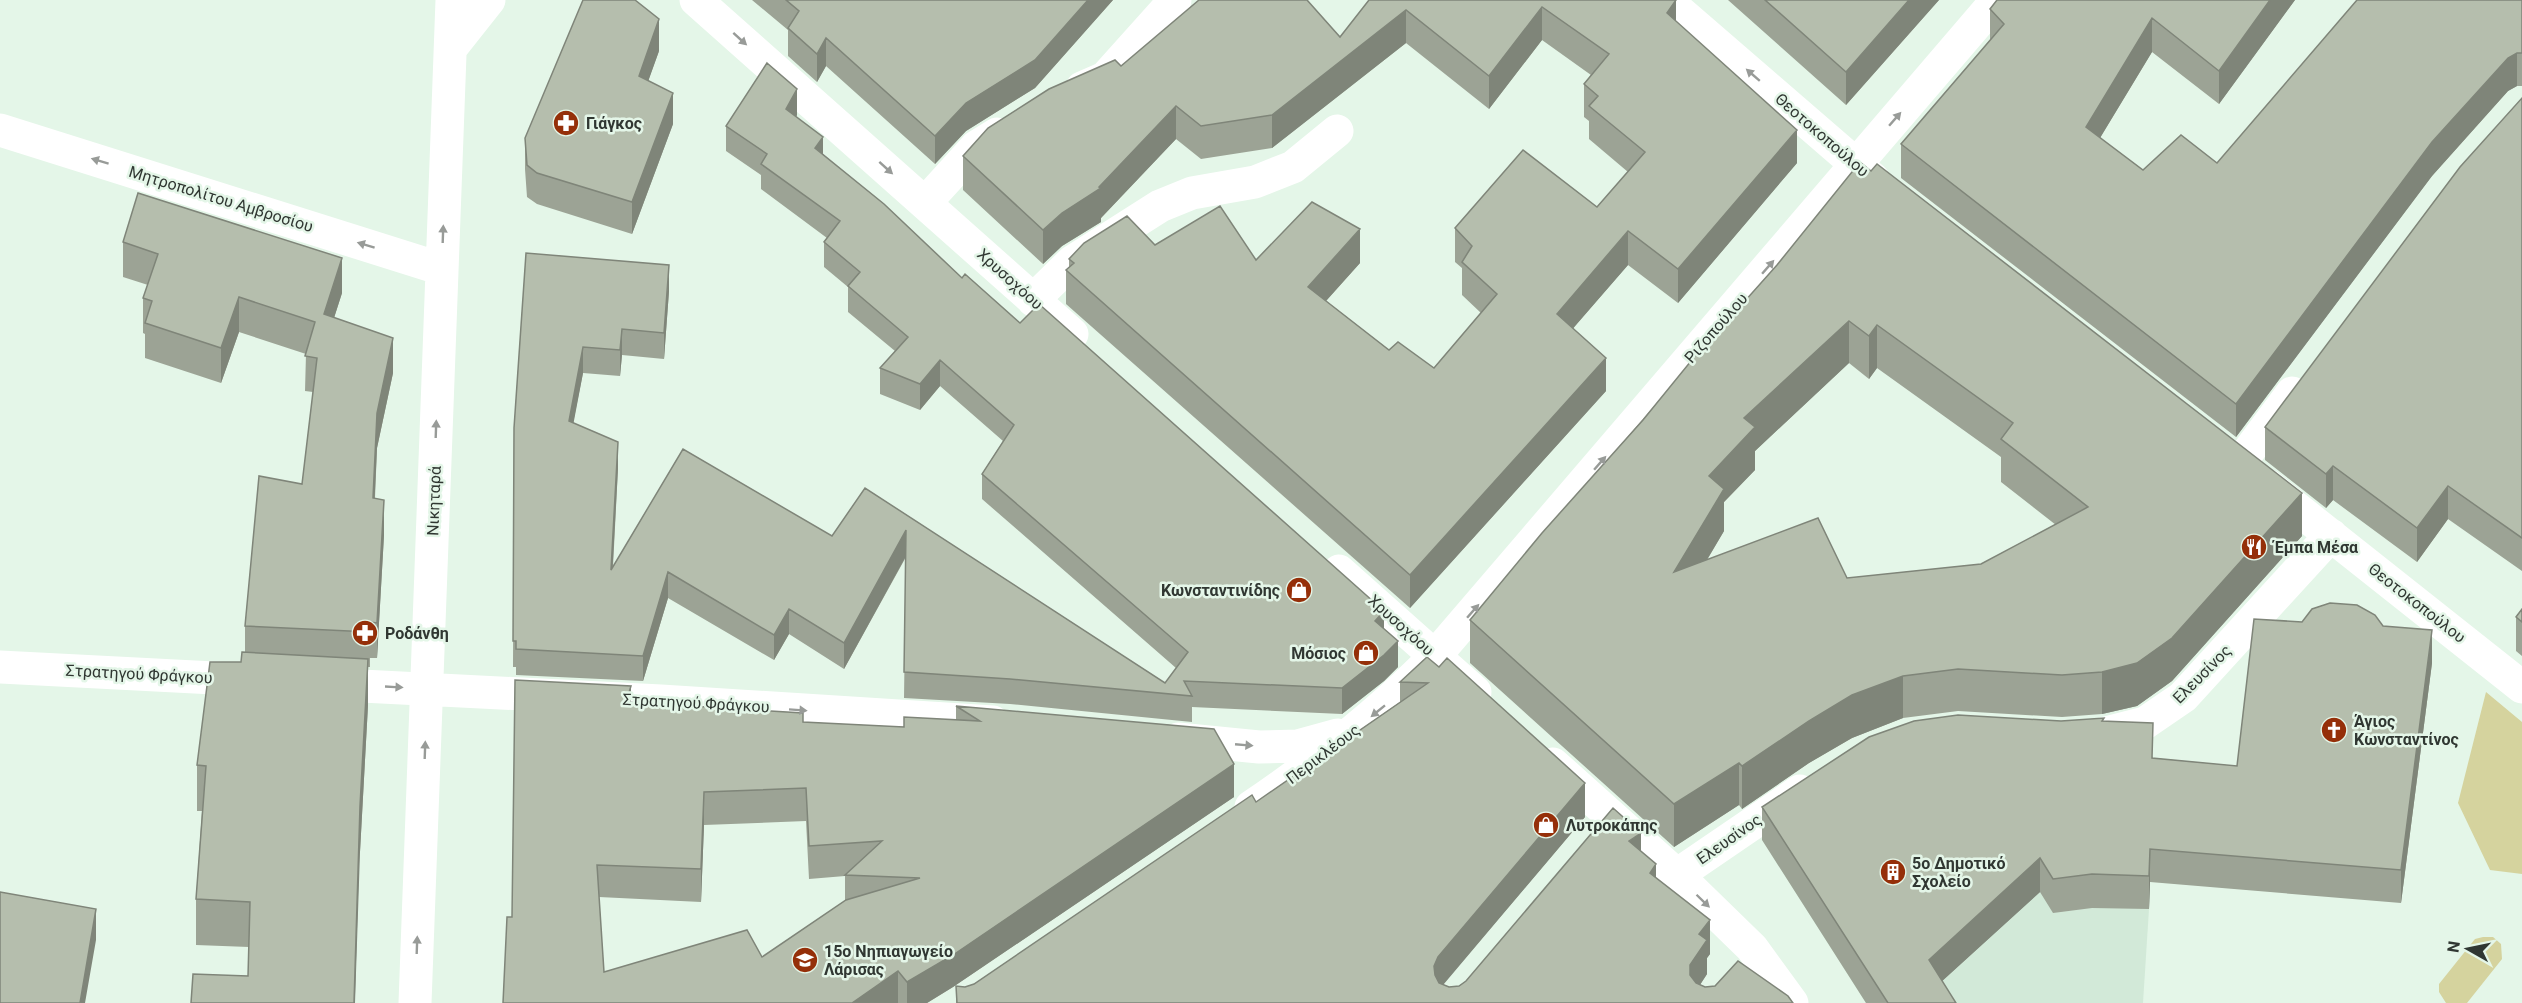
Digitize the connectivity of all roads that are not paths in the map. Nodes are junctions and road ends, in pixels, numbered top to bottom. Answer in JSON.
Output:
{"nodes":[{"id":1,"x":452,"y":0,"type":"edge"},
{"id":2,"x":489,"y":0,"type":"edge"},
{"id":3,"x":696,"y":0,"type":"edge"},
{"id":4,"x":1175,"y":0,"type":"edge"},
{"id":5,"x":1666,"y":0,"type":"edge"},
{"id":6,"x":1997,"y":0,"type":"edge"},
{"id":7,"x":451,"y":48,"type":"junction"},
{"id":8,"x":1051,"y":101,"type":"edge"},
{"id":9,"x":1022,"y":118,"type":"edge"},
{"id":10,"x":0,"y":130,"type":"edge"},
{"id":11,"x":1337,"y":130,"type":"dead end"},
{"id":12,"x":1855,"y":165,"type":"junction"},
{"id":13,"x":1898,"y":199,"type":"edge"},
{"id":14,"x":925,"y":203,"type":"junction"},
{"id":15,"x":442,"y":269,"type":"junction"},
{"id":16,"x":1033,"y":300,"type":"junction"},
{"id":17,"x":1096,"y":355,"type":"edge"},
{"id":18,"x":2310,"y":369,"type":"edge"},
{"id":19,"x":2331,"y":535,"type":"junction"},
{"id":20,"x":1319,"y":553,"type":"edge"},
{"id":21,"x":1435,"y":656,"type":"junction"},
{"id":22,"x":0,"y":667,"type":"edge"},
{"id":23,"x":2522,"y":687,"type":"edge"},
{"id":24,"x":427,"y":689,"type":"junction"},
{"id":25,"x":1496,"y":712,"type":"edge"},
{"id":26,"x":1021,"y":724,"type":"edge"},
{"id":27,"x":1353,"y":731,"type":"junction"},
{"id":28,"x":1152,"y":736,"type":"edge"},
{"id":29,"x":2072,"y":736,"type":"edge"},
{"id":30,"x":1531,"y":744,"type":"edge"},
{"id":31,"x":1827,"y":774,"type":"edge"},
{"id":32,"x":1229,"y":822,"type":"edge"},
{"id":33,"x":1677,"y":875,"type":"junction"},
{"id":34,"x":1752,"y":948,"type":"junction"},
{"id":35,"x":1730,"y":975,"type":"edge"},
{"id":36,"x":415,"y":1003,"type":"edge"},
{"id":37,"x":1792,"y":1003,"type":"edge"}],
"edges":[{"from":1,"to":7,"type":"street","name":"Νικηταρά"},
{"from":2,"to":7,"type":"street"},
{"from":3,"to":14,"type":"street","name":"Χρυσοχόου","one_way":true},
{"from":4,"to":8,"type":"street"},
{"from":12,"to":5,"type":"street","name":"Θεοτοκοπούλου","one_way":true},
{"from":12,"to":6,"type":"street","name":"Ριζοπούλου","one_way":true},
{"from":15,"to":7,"type":"street","name":"Νικηταρά","one_way":true},
{"from":9,"to":14,"type":"street"},
{"from":15,"to":10,"type":"street","name":"Μητροπολίτου Αμβροσίου","one_way":true},
{"from":11,"to":16,"type":"street"},
{"from":12,"to":13,"type":"street","name":"Θεοτοκοπούλου"},
{"from":21,"to":12,"type":"street","name":"Ριζοπούλου","one_way":true},
{"from":14,"to":16,"type":"street","name":"Χρυσοχόου"},
{"from":24,"to":15,"type":"street","name":"Νικηταρά","one_way":true},
{"from":16,"to":17,"type":"street","name":"Χρυσοχόου"},
{"from":18,"to":19,"type":"street","name":"Θεοτοκοπούλου"},
{"from":19,"to":23,"type":"street","name":"Θεοτοκοπούλου"},
{"from":19,"to":29,"type":"street","name":"Ελευσίνος"},
{"from":20,"to":21,"type":"street","name":"Χρυσοχόου"},
{"from":21,"to":25,"type":"street","name":"Χρυσοχόου"},
{"from":21,"to":27,"type":"street","name":"Περικλέους","one_way":true},
{"from":22,"to":24,"type":"street","name":"Στρατηγού Φράγκου","one_way":true},
{"from":24,"to":26,"type":"street","name":"Στρατηγού Φράγκου","one_way":true},
{"from":36,"to":24,"type":"street","name":"Νικηταρά","one_way":true},
{"from":28,"to":27,"type":"street","one_way":true},
{"from":27,"to":32,"type":"street","name":"Περικλέους"},
{"from":30,"to":33,"type":"street"},
{"from":31,"to":33,"type":"street","name":"Ελευσίνος"},
{"from":33,"to":34,"type":"street","one_way":true},
{"from":34,"to":35,"type":"street"},
{"from":34,"to":37,"type":"street"}]}
